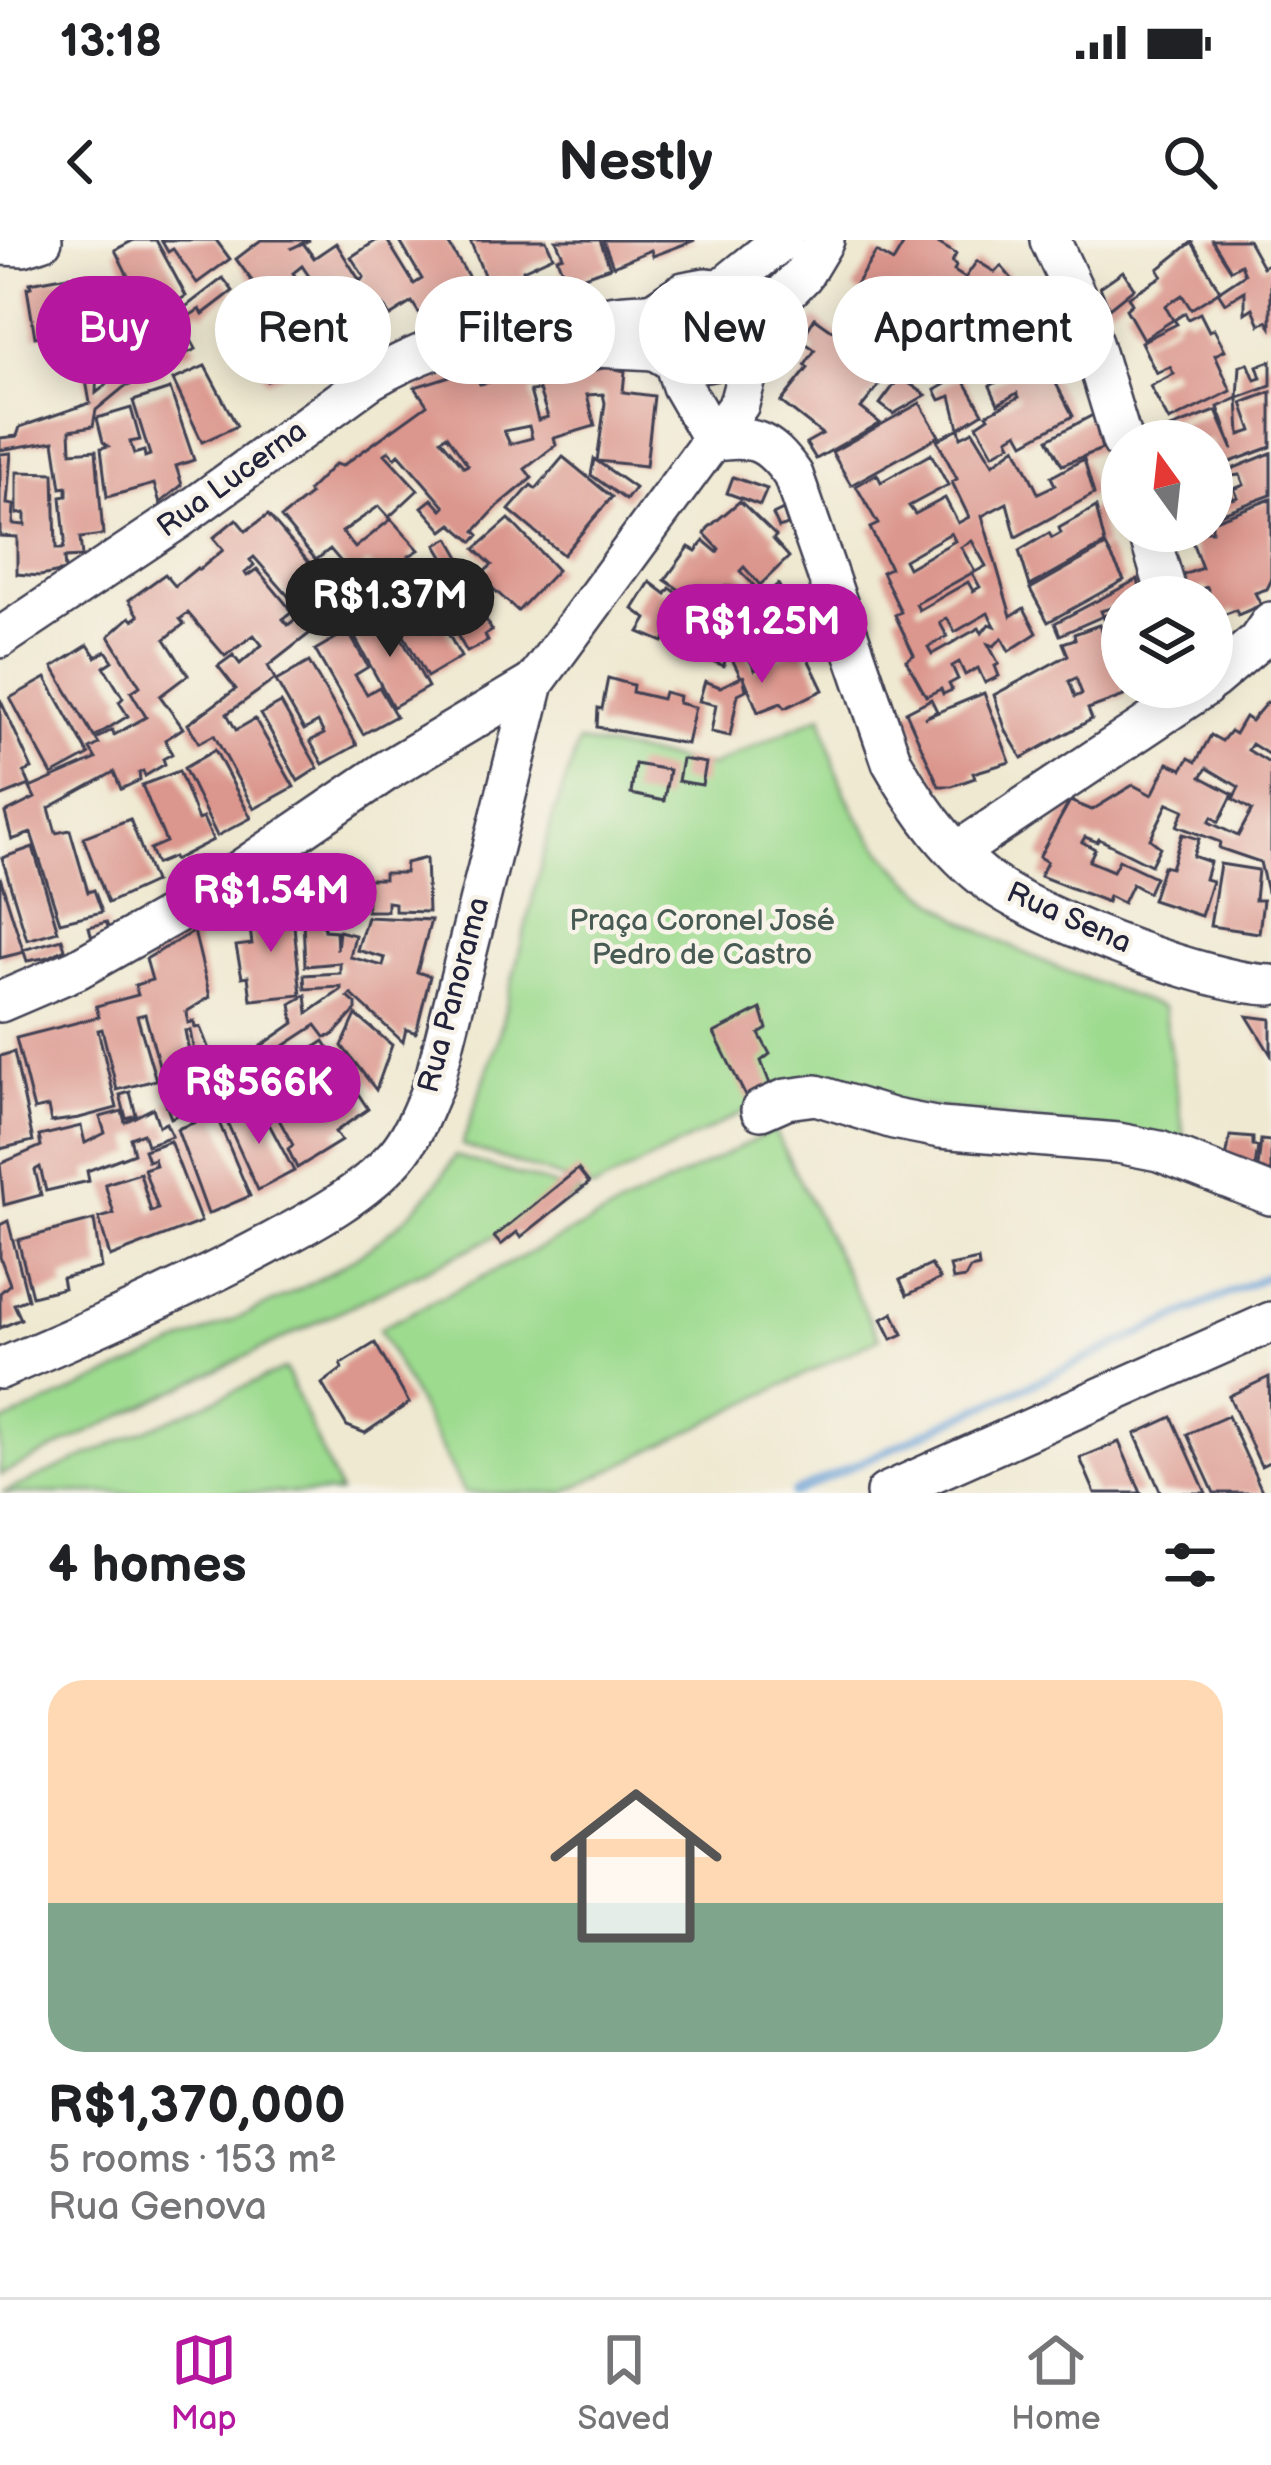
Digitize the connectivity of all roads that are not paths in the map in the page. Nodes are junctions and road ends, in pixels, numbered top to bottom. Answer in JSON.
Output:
{"nodes":[{"id":1,"x":42,"y":240,"type":"edge"},
{"id":2,"x":782,"y":240,"type":"edge"},
{"id":3,"x":824,"y":240,"type":"edge"},
{"id":4,"x":1050,"y":240,"type":"edge"},
{"id":5,"x":0,"y":245,"type":"edge"},
{"id":6,"x":738,"y":276,"type":"edge"},
{"id":7,"x":801,"y":276,"type":"edge"},
{"id":8,"x":639,"y":343,"type":"edge"},
{"id":9,"x":681,"y":384,"type":"edge"},
{"id":10,"x":744,"y":384,"type":"edge"},
{"id":11,"x":1116,"y":420,"type":"edge"},
{"id":12,"x":710,"y":440,"type":"junction"},
{"id":13,"x":1271,"y":622,"type":"edge"},
{"id":14,"x":0,"y":638,"type":"edge"},
{"id":15,"x":1233,"y":662,"type":"edge"},
{"id":16,"x":533,"y":683,"type":"junction"},
{"id":17,"x":1171,"y":708,"type":"edge"},
{"id":18,"x":957,"y":853,"type":"junction"},
{"id":19,"x":1271,"y":985,"type":"edge"},
{"id":20,"x":0,"y":1002,"type":"edge"},
{"id":21,"x":761,"y":1109,"type":"dead end"},
{"id":22,"x":1271,"y":1195,"type":"edge"},
{"id":23,"x":1271,"y":1322,"type":"edge"},
{"id":24,"x":0,"y":1369,"type":"edge"},
{"id":25,"x":886,"y":1493,"type":"edge"}],
"edges":[{"from":1,"to":5,"type":"street"},
{"from":2,"to":6,"type":"street"},
{"from":3,"to":7,"type":"street"},
{"from":4,"to":11,"type":"street"},
{"from":8,"to":14,"type":"street","name":"Rua Lucerna"},
{"from":9,"to":12,"type":"street"},
{"from":10,"to":12,"type":"street","name":"Rua Panorama"},
{"from":12,"to":16,"type":"street","name":"Rua Panorama"},
{"from":12,"to":18,"type":"street","name":"Rua Sena"},
{"from":13,"to":15,"type":"street"},
{"from":16,"to":20,"type":"street"},
{"from":16,"to":24,"type":"street","name":"Rua Panorama"},
{"from":17,"to":18,"type":"street"},
{"from":18,"to":19,"type":"street","name":"Rua Sena"},
{"from":21,"to":22,"type":"street"},
{"from":23,"to":25,"type":"street"}]}
